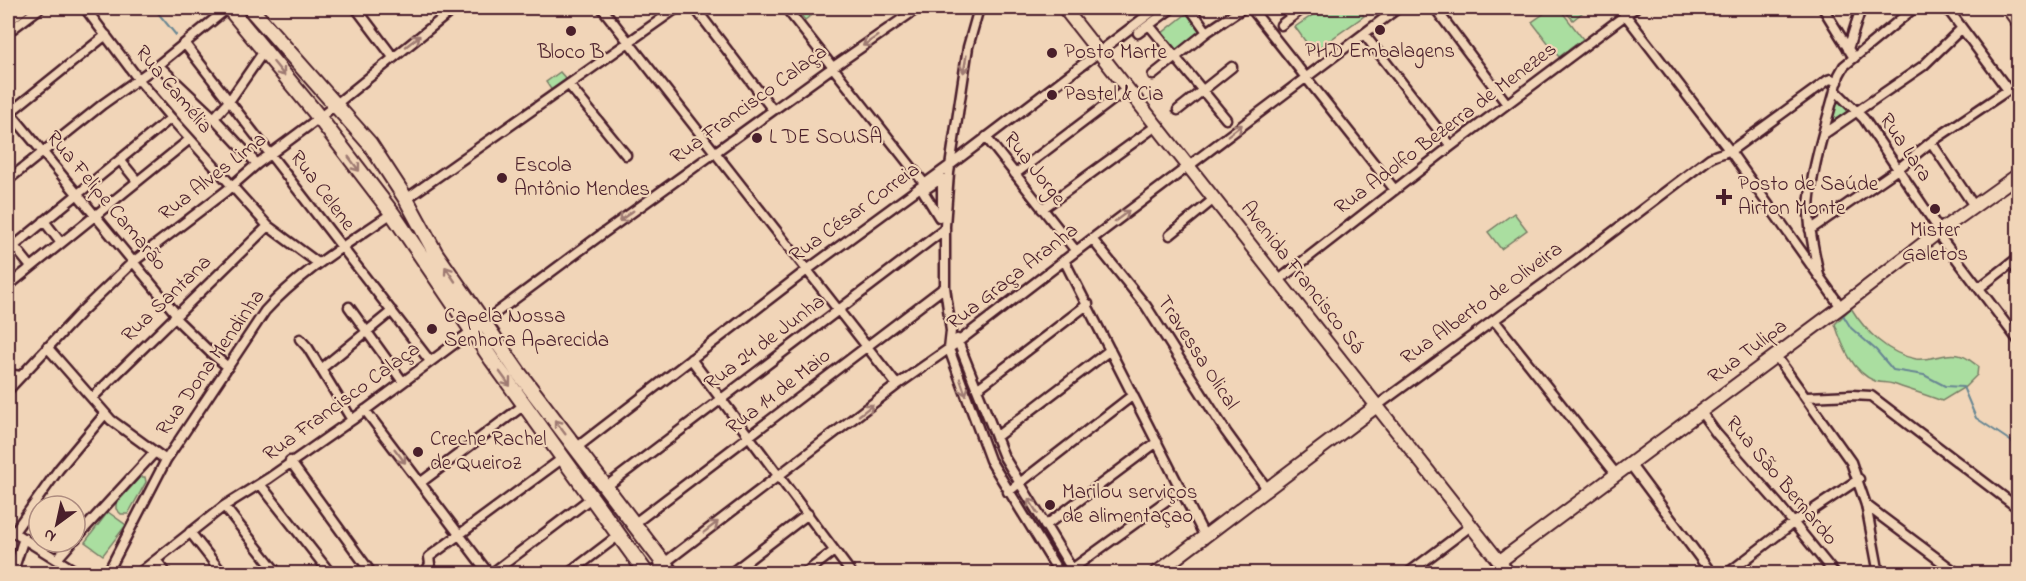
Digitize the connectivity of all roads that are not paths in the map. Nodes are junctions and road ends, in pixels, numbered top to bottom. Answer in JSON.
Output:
{"nodes":[{"id":1,"x":25,"y":8,"type":"edge"},
{"id":2,"x":40,"y":8,"type":"edge"},
{"id":3,"x":85,"y":8,"type":"edge"},
{"id":4,"x":229,"y":8,"type":"edge"},
{"id":5,"x":250,"y":8,"type":"edge"},
{"id":6,"x":356,"y":8,"type":"edge"},
{"id":7,"x":455,"y":8,"type":"edge"},
{"id":8,"x":602,"y":8,"type":"edge"},
{"id":9,"x":677,"y":8,"type":"edge"},
{"id":10,"x":695,"y":8,"type":"edge"},
{"id":11,"x":786,"y":8,"type":"edge"},
{"id":12,"x":918,"y":8,"type":"edge"},
{"id":13,"x":979,"y":8,"type":"edge"},
{"id":14,"x":1064,"y":8,"type":"edge"},
{"id":15,"x":1157,"y":8,"type":"edge"},
{"id":16,"x":1172,"y":8,"type":"edge"},
{"id":17,"x":1190,"y":8,"type":"edge"},
{"id":18,"x":1243,"y":8,"type":"edge"},
{"id":19,"x":1251,"y":8,"type":"edge"},
{"id":20,"x":1303,"y":8,"type":"edge"},
{"id":21,"x":1398,"y":8,"type":"edge"},
{"id":22,"x":1435,"y":8,"type":"edge"},
{"id":23,"x":1635,"y":8,"type":"edge"},
{"id":24,"x":1823,"y":8,"type":"edge"},
{"id":25,"x":1861,"y":8,"type":"edge"},
{"id":26,"x":1914,"y":8,"type":"edge"},
{"id":27,"x":1947,"y":8,"type":"edge"},
{"id":28,"x":2008,"y":8,"type":"edge"},
{"id":29,"x":1622,"y":11,"type":"edge"},
{"id":30,"x":8,"y":22,"type":"edge"},
{"id":31,"x":2019,"y":22,"type":"edge"},
{"id":32,"x":1149,"y":25,"type":"junction"},
{"id":33,"x":1281,"y":26,"type":"dead end"},
{"id":34,"x":1962,"y":28,"type":"junction"},
{"id":35,"x":1207,"y":32,"type":"junction"},
{"id":36,"x":8,"y":33,"type":"edge"},
{"id":37,"x":1138,"y":33,"type":"dead end"},
{"id":38,"x":1364,"y":34,"type":"junction"},
{"id":39,"x":106,"y":35,"type":"junction"},
{"id":40,"x":630,"y":42,"type":"junction"},
{"id":41,"x":185,"y":44,"type":"junction"},
{"id":42,"x":1848,"y":49,"type":"junction"},
{"id":43,"x":264,"y":51,"type":"junction"},
{"id":44,"x":1098,"y":52,"type":"junction"},
{"id":45,"x":393,"y":57,"type":"junction"},
{"id":46,"x":1176,"y":57,"type":"junction"},
{"id":47,"x":1854,"y":58,"type":"junction"},
{"id":48,"x":158,"y":65,"type":"junction"},
{"id":49,"x":832,"y":67,"type":"junction"},
{"id":50,"x":1232,"y":67,"type":"dead end"},
{"id":51,"x":1153,"y":75,"type":"dead end"},
{"id":52,"x":1305,"y":77,"type":"junction"},
{"id":53,"x":139,"y":80,"type":"junction"},
{"id":54,"x":569,"y":85,"type":"junction"},
{"id":55,"x":1836,"y":86,"type":"junction"},
{"id":56,"x":1127,"y":89,"type":"junction"},
{"id":57,"x":1202,"y":91,"type":"junction"},
{"id":58,"x":230,"y":100,"type":"junction"},
{"id":59,"x":334,"y":103,"type":"junction"},
{"id":60,"x":1507,"y":104,"type":"junction"},
{"id":61,"x":773,"y":110,"type":"junction"},
{"id":62,"x":1178,"y":110,"type":"dead end"},
{"id":63,"x":1857,"y":111,"type":"junction"},
{"id":64,"x":8,"y":112,"type":"edge"},
{"id":65,"x":319,"y":117,"type":"junction"},
{"id":66,"x":171,"y":118,"type":"junction"},
{"id":67,"x":214,"y":118,"type":"junction"},
{"id":68,"x":1226,"y":119,"type":"dead end"},
{"id":69,"x":1156,"y":126,"type":"junction"},
{"id":70,"x":1824,"y":134,"type":"junction"},
{"id":71,"x":986,"y":137,"type":"junction"},
{"id":72,"x":190,"y":139,"type":"junction"},
{"id":73,"x":1931,"y":142,"type":"junction"},
{"id":74,"x":1450,"y":146,"type":"junction"},
{"id":75,"x":715,"y":152,"type":"junction"},
{"id":76,"x":1730,"y":152,"type":"junction"},
{"id":77,"x":42,"y":153,"type":"junction"},
{"id":78,"x":271,"y":153,"type":"junction"},
{"id":79,"x":626,"y":155,"type":"dead end"},
{"id":80,"x":120,"y":160,"type":"junction"},
{"id":81,"x":257,"y":164,"type":"junction"},
{"id":82,"x":950,"y":166,"type":"junction"},
{"id":83,"x":1188,"y":166,"type":"junction"},
{"id":84,"x":1898,"y":169,"type":"junction"},
{"id":85,"x":1015,"y":174,"type":"junction"},
{"id":86,"x":2019,"y":175,"type":"edge"},
{"id":87,"x":8,"y":180,"type":"edge"},
{"id":88,"x":137,"y":181,"type":"junction"},
{"id":89,"x":924,"y":183,"type":"junction"},
{"id":90,"x":232,"y":185,"type":"junction"},
{"id":91,"x":1395,"y":190,"type":"junction"},
{"id":92,"x":76,"y":195,"type":"junction"},
{"id":93,"x":406,"y":199,"type":"junction"},
{"id":94,"x":1214,"y":199,"type":"junction"},
{"id":95,"x":1974,"y":206,"type":"junction"},
{"id":96,"x":1042,"y":209,"type":"junction"},
{"id":97,"x":392,"y":213,"type":"junction"},
{"id":98,"x":93,"y":215,"type":"junction"},
{"id":99,"x":44,"y":221,"type":"junction"},
{"id":100,"x":268,"y":226,"type":"junction"},
{"id":101,"x":945,"y":229,"type":"junction"},
{"id":102,"x":1810,"y":230,"type":"junction"},
{"id":103,"x":1939,"y":232,"type":"junction"},
{"id":104,"x":1170,"y":236,"type":"dead end"},
{"id":105,"x":1092,"y":239,"type":"junction"},
{"id":106,"x":61,"y":243,"type":"junction"},
{"id":107,"x":342,"y":247,"type":"junction"},
{"id":108,"x":11,"y":248,"type":"edge"},
{"id":109,"x":1076,"y":251,"type":"junction"},
{"id":110,"x":1064,"y":260,"type":"junction"},
{"id":111,"x":133,"y":262,"type":"junction"},
{"id":112,"x":318,"y":263,"type":"junction"},
{"id":113,"x":2016,"y":264,"type":"edge"},
{"id":114,"x":30,"y":267,"type":"junction"},
{"id":115,"x":807,"y":270,"type":"junction"},
{"id":116,"x":1820,"y":278,"type":"junction"},
{"id":117,"x":1279,"y":280,"type":"junction"},
{"id":118,"x":8,"y":286,"type":"edge"},
{"id":119,"x":945,"y":287,"type":"junction"},
{"id":120,"x":1979,"y":288,"type":"junction"},
{"id":121,"x":1088,"y":304,"type":"junction"},
{"id":122,"x":349,"y":307,"type":"dead end"},
{"id":123,"x":1841,"y":307,"type":"junction"},
{"id":124,"x":392,"y":311,"type":"junction"},
{"id":125,"x":838,"y":311,"type":"junction"},
{"id":126,"x":175,"y":316,"type":"junction"},
{"id":127,"x":1494,"y":320,"type":"junction"},
{"id":128,"x":483,"y":322,"type":"junction"},
{"id":129,"x":367,"y":331,"type":"junction"},
{"id":130,"x":472,"y":331,"type":"junction"},
{"id":131,"x":951,"y":331,"type":"junction"},
{"id":132,"x":300,"y":339,"type":"dead end"},
{"id":133,"x":2019,"y":340,"type":"edge"},
{"id":134,"x":959,"y":341,"type":"junction"},
{"id":135,"x":47,"y":347,"type":"junction"},
{"id":136,"x":867,"y":347,"type":"junction"},
{"id":137,"x":949,"y":349,"type":"junction"},
{"id":138,"x":1110,"y":350,"type":"junction"},
{"id":139,"x":1776,"y":356,"type":"junction"},
{"id":140,"x":691,"y":359,"type":"junction"},
{"id":141,"x":430,"y":361,"type":"junction"},
{"id":142,"x":228,"y":367,"type":"junction"},
{"id":143,"x":321,"y":369,"type":"junction"},
{"id":144,"x":8,"y":374,"type":"edge"},
{"id":145,"x":20,"y":376,"type":"junction"},
{"id":146,"x":403,"y":382,"type":"junction"},
{"id":147,"x":897,"y":385,"type":"junction"},
{"id":148,"x":977,"y":388,"type":"junction"},
{"id":149,"x":8,"y":390,"type":"edge"},
{"id":150,"x":1133,"y":395,"type":"junction"},
{"id":151,"x":1807,"y":397,"type":"junction"},
{"id":152,"x":92,"y":398,"type":"junction"},
{"id":153,"x":720,"y":398,"type":"junction"},
{"id":154,"x":524,"y":405,"type":"junction"},
{"id":155,"x":1378,"y":405,"type":"junction"},
{"id":156,"x":365,"y":410,"type":"junction"},
{"id":157,"x":1701,"y":412,"type":"junction"},
{"id":158,"x":105,"y":414,"type":"junction"},
{"id":159,"x":352,"y":420,"type":"junction"},
{"id":160,"x":750,"y":437,"type":"junction"},
{"id":161,"x":996,"y":437,"type":"junction"},
{"id":162,"x":1157,"y":442,"type":"junction"},
{"id":163,"x":576,"y":448,"type":"junction"},
{"id":164,"x":154,"y":453,"type":"junction"},
{"id":165,"x":563,"y":458,"type":"junction"},
{"id":166,"x":166,"y":460,"type":"junction"},
{"id":167,"x":290,"y":461,"type":"junction"},
{"id":168,"x":1630,"y":464,"type":"junction"},
{"id":169,"x":1616,"y":474,"type":"junction"},
{"id":170,"x":780,"y":475,"type":"junction"},
{"id":171,"x":1859,"y":479,"type":"junction"},
{"id":172,"x":420,"y":483,"type":"junction"},
{"id":173,"x":1019,"y":483,"type":"junction"},
{"id":174,"x":260,"y":484,"type":"junction"},
{"id":175,"x":607,"y":486,"type":"junction"},
{"id":176,"x":1181,"y":490,"type":"junction"},
{"id":177,"x":1268,"y":490,"type":"junction"},
{"id":178,"x":1008,"y":492,"type":"junction"},
{"id":179,"x":2019,"y":496,"type":"edge"},
{"id":180,"x":591,"y":498,"type":"junction"},
{"id":181,"x":1866,"y":505,"type":"junction"},
{"id":182,"x":224,"y":506,"type":"junction"},
{"id":183,"x":2016,"y":506,"type":"edge"},
{"id":184,"x":808,"y":514,"type":"junction"},
{"id":185,"x":634,"y":523,"type":"junction"},
{"id":186,"x":1793,"y":523,"type":"junction"},
{"id":187,"x":1472,"y":525,"type":"junction"},
{"id":188,"x":1045,"y":526,"type":"junction"},
{"id":189,"x":87,"y":527,"type":"edge"},
{"id":190,"x":11,"y":530,"type":"edge"},
{"id":191,"x":190,"y":532,"type":"junction"},
{"id":192,"x":460,"y":535,"type":"junction"},
{"id":193,"x":619,"y":535,"type":"junction"},
{"id":194,"x":1205,"y":537,"type":"junction"},
{"id":195,"x":24,"y":538,"type":"junction"},
{"id":196,"x":834,"y":550,"type":"junction"},
{"id":197,"x":61,"y":554,"type":"edge"},
{"id":198,"x":57,"y":558,"type":"junction"},
{"id":199,"x":156,"y":560,"type":"junction"},
{"id":200,"x":1500,"y":561,"type":"junction"},
{"id":201,"x":668,"y":568,"type":"edge"},
{"id":202,"x":1073,"y":571,"type":"edge"},
{"id":203,"x":12,"y":573,"type":"edge"},
{"id":204,"x":80,"y":573,"type":"edge"},
{"id":205,"x":107,"y":573,"type":"edge"},
{"id":206,"x":138,"y":573,"type":"edge"},
{"id":207,"x":167,"y":573,"type":"edge"},
{"id":208,"x":223,"y":573,"type":"edge"},
{"id":209,"x":278,"y":573,"type":"edge"},
{"id":210,"x":331,"y":573,"type":"edge"},
{"id":211,"x":372,"y":573,"type":"edge"},
{"id":212,"x":425,"y":573,"type":"edge"},
{"id":213,"x":490,"y":573,"type":"edge"},
{"id":214,"x":568,"y":573,"type":"edge"},
{"id":215,"x":649,"y":573,"type":"edge"},
{"id":216,"x":730,"y":573,"type":"edge"},
{"id":217,"x":804,"y":573,"type":"edge"},
{"id":218,"x":852,"y":573,"type":"edge"},
{"id":219,"x":1060,"y":573,"type":"edge"},
{"id":220,"x":1155,"y":573,"type":"edge"},
{"id":221,"x":1407,"y":573,"type":"edge"},
{"id":222,"x":1509,"y":573,"type":"edge"},
{"id":223,"x":1712,"y":573,"type":"edge"},
{"id":224,"x":1727,"y":573,"type":"edge"},
{"id":225,"x":1835,"y":573,"type":"edge"},
{"id":226,"x":1879,"y":573,"type":"edge"},
{"id":227,"x":1959,"y":573,"type":"edge"}],
"edges":[{"from":1,"to":30,"type":"street"},
{"from":2,"to":36,"type":"street"},
{"from":3,"to":39,"type":"street","name":"Rua Camélia"},
{"from":4,"to":41,"type":"street"},
{"from":4,"to":43,"type":"main road"},
{"from":5,"to":59,"type":"main road"},
{"from":6,"to":45,"type":"street"},
{"from":45,"to":7,"type":"street","name":"Rua Alves Lima","one_way":true},
{"from":8,"to":40,"type":"street"},
{"from":9,"to":40,"type":"street"},
{"from":10,"to":61,"type":"street"},
{"from":11,"to":49,"type":"street"},
{"from":12,"to":49,"type":"street","name":"Rua Francisco Calaça","one_way":true},
{"from":13,"to":82,"type":"street","one_way":true},
{"from":14,"to":44,"type":"street","name":"Avenida Francisco Sá"},
{"from":15,"to":44,"type":"street","name":"Rua César Correia"},
{"from":16,"to":32,"type":"street"},
{"from":17,"to":35,"type":"street"},
{"from":18,"to":35,"type":"street"},
{"from":19,"to":52,"type":"street"},
{"from":20,"to":33,"type":"street"},
{"from":21,"to":38,"type":"street","name":"Rua Graça Aranha"},
{"from":22,"to":60,"type":"street"},
{"from":23,"to":29,"type":"street","name":"Rua Adolfo Bezerra de Menezes"},
{"from":24,"to":42,"type":"street"},
{"from":25,"to":42,"type":"street"},
{"from":26,"to":47,"type":"street"},
{"from":27,"to":34,"type":"street"},
{"from":28,"to":31,"type":"street"},
{"from":29,"to":60,"type":"street","name":"Rua Adolfo Bezerra de Menezes"},
{"from":29,"to":76,"type":"street"},
{"from":32,"to":37,"type":"street"},
{"from":32,"to":46,"type":"street"},
{"from":34,"to":63,"type":"street"},
{"from":34,"to":73,"type":"street"},
{"from":35,"to":46,"type":"street"},
{"from":38,"to":52,"type":"street","name":"Rua Graça Aranha"},
{"from":38,"to":74,"type":"street"},
{"from":39,"to":53,"type":"street","name":"Rua Camélia"},
{"from":39,"to":64,"type":"street"},
{"from":40,"to":54,"type":"street"},
{"from":40,"to":75,"type":"street"},
{"from":41,"to":48,"type":"street"},
{"from":41,"to":58,"type":"street","name":"Rua Celene"},
{"from":42,"to":47,"type":"street"},
{"from":43,"to":58,"type":"street"},
{"from":43,"to":65,"type":"main road","one_way":true},
{"from":44,"to":56,"type":"street","name":"Avenida Francisco Sá"},
{"from":44,"to":71,"type":"street","name":"Rua César Correia"},
{"from":45,"to":59,"type":"street","name":"Rua Alves Lima"},
{"from":46,"to":51,"type":"street"},
{"from":46,"to":57,"type":"street"},
{"from":47,"to":55,"type":"street"},
{"from":48,"to":53,"type":"street"},
{"from":48,"to":67,"type":"street"},
{"from":49,"to":61,"type":"street","name":"Rua Francisco Calaça"},
{"from":49,"to":89,"type":"street"},
{"from":50,"to":57,"type":"street"},
{"from":83,"to":52,"type":"street","name":"Rua Graça Aranha","one_way":true},
{"from":52,"to":91,"type":"street"},
{"from":53,"to":66,"type":"street","name":"Rua Camélia"},
{"from":53,"to":77,"type":"street"},
{"from":54,"to":79,"type":"street"},
{"from":54,"to":93,"type":"street"},
{"from":55,"to":63,"type":"street","name":"Rua Lara"},
{"from":55,"to":70,"type":"street"},
{"from":55,"to":76,"type":"street","name":"Rua Alberto de Oliveira"},
{"from":56,"to":69,"type":"street","name":"Avenida Francisco Sá"},
{"from":56,"to":85,"type":"street"},
{"from":57,"to":62,"type":"street"},
{"from":57,"to":68,"type":"street"},
{"from":58,"to":67,"type":"street"},
{"from":58,"to":78,"type":"street","name":"Rua Celene"},
{"from":59,"to":65,"type":"street","name":"Rua Alves Lima"},
{"from":59,"to":93,"type":"main road"},
{"from":60,"to":74,"type":"street","name":"Rua Adolfo Bezerra de Menezes"},
{"from":61,"to":75,"type":"street","name":"Rua Francisco Calaça"},
{"from":63,"to":70,"type":"street"},
{"from":63,"to":84,"type":"street","name":"Rua Lara"},
{"from":64,"to":77,"type":"street","name":"Rua Felipe Camarão"},
{"from":65,"to":78,"type":"street","name":"Rua Alves Lima"},
{"from":65,"to":97,"type":"main road","one_way":true},
{"from":66,"to":72,"type":"street","name":"Rua Camélia"},
{"from":66,"to":80,"type":"street"},
{"from":67,"to":81,"type":"street"},
{"from":69,"to":83,"type":"street","name":"Avenida Francisco Sá"},
{"from":69,"to":96,"type":"street"},
{"from":70,"to":102,"type":"street"},
{"from":71,"to":82,"type":"street","name":"Rua César Correia"},
{"from":71,"to":85,"type":"street","name":"Rua Jorge"},
{"from":72,"to":88,"type":"street"},
{"from":72,"to":90,"type":"street","name":"Rua Camélia"},
{"from":73,"to":84,"type":"street"},
{"from":73,"to":95,"type":"street"},
{"from":74,"to":91,"type":"street","name":"Rua Adolfo Bezerra de Menezes"},
{"from":75,"to":115,"type":"street"},
{"from":75,"to":128,"type":"street","name":"Rua Francisco Calaça","one_way":true},
{"from":76,"to":116,"type":"street"},
{"from":76,"to":127,"type":"street","name":"Rua Alberto de Oliveira"},
{"from":77,"to":87,"type":"street"},
{"from":77,"to":92,"type":"street","name":"Rua Felipe Camarão"},
{"from":78,"to":81,"type":"street","name":"Rua Alves Lima"},
{"from":78,"to":107,"type":"street","name":"Rua Celene"},
{"from":80,"to":88,"type":"street"},
{"from":80,"to":92,"type":"street"},
{"from":81,"to":90,"type":"street","name":"Rua Alves Lima"},
{"from":82,"to":89,"type":"street","name":"Rua César Correia"},
{"from":82,"to":101,"type":"street"},
{"from":83,"to":94,"type":"street","name":"Avenida Francisco Sá"},
{"from":105,"to":83,"type":"street","name":"Rua Graça Aranha","one_way":true},
{"from":84,"to":102,"type":"street"},
{"from":84,"to":103,"type":"street","name":"Rua Lara"},
{"from":85,"to":96,"type":"street","name":"Rua Jorge"},
{"from":86,"to":95,"type":"street","name":"Rua Tulipa"},
{"from":88,"to":98,"type":"street"},
{"from":89,"to":115,"type":"street","name":"Rua César Correia"},
{"from":90,"to":100,"type":"street","name":"Rua Camélia"},
{"from":90,"to":111,"type":"street","name":"Rua Alves Lima"},
{"from":91,"to":117,"type":"street","name":"Rua Adolfo Bezerra de Menezes"},
{"from":92,"to":98,"type":"street","name":"Rua Felipe Camarão"},
{"from":92,"to":99,"type":"street"},
{"from":128,"to":93,"type":"main road","one_way":true},
{"from":94,"to":104,"type":"street"},
{"from":94,"to":117,"type":"street","name":"Avenida Francisco Sá"},
{"from":95,"to":103,"type":"street","name":"Rua Tulipa"},
{"from":96,"to":109,"type":"street","name":"Rua Jorge"},
{"from":97,"to":107,"type":"street","name":"Rua Dona Mendinha"},
{"from":97,"to":130,"type":"main road"},
{"from":98,"to":106,"type":"street"},
{"from":98,"to":111,"type":"street","name":"Rua Felipe Camarão"},
{"from":99,"to":106,"type":"street"},
{"from":99,"to":108,"type":"street"},
{"from":100,"to":112,"type":"street","name":"Rua Camélia"},
{"from":100,"to":126,"type":"street","name":"Rua Santana"},
{"from":101,"to":119,"type":"street"},
{"from":101,"to":125,"type":"street","name":"Rua 24 de Junha"},
{"from":102,"to":116,"type":"street"},
{"from":103,"to":120,"type":"street","name":"Rua Lara"},
{"from":103,"to":123,"type":"street","name":"Rua Tulipa"},
{"from":105,"to":109,"type":"street","name":"Rua Graça Aranha"},
{"from":105,"to":177,"type":"street","name":"Travessa Olical"},
{"from":106,"to":114,"type":"street"},
{"from":107,"to":112,"type":"street","name":"Rua Dona Mendinha"},
{"from":107,"to":124,"type":"street","name":"Rua Celene"},
{"from":108,"to":114,"type":"street"},
{"from":109,"to":110,"type":"street","name":"Rua Graça Aranha"},
{"from":110,"to":121,"type":"street"},
{"from":110,"to":134,"type":"street","name":"Rua Graça Aranha"},
{"from":111,"to":126,"type":"street","name":"Rua Felipe Camarão"},
{"from":111,"to":135,"type":"street","name":"Rua Alves Lima"},
{"from":112,"to":142,"type":"street","name":"Rua Dona Mendinha"},
{"from":113,"to":120,"type":"street"},
{"from":114,"to":118,"type":"street"},
{"from":115,"to":125,"type":"street"},
{"from":115,"to":140,"type":"street","name":"Rua César Correia"},
{"from":116,"to":123,"type":"street"},
{"from":117,"to":155,"type":"street","name":"Avenida Francisco Sá"},
{"from":119,"to":131,"type":"street"},
{"from":119,"to":136,"type":"street","name":"Rua 14 de Maio"},
{"from":120,"to":133,"type":"street","name":"Rua Lara"},
{"from":121,"to":138,"type":"street"},
{"from":121,"to":148,"type":"street"},
{"from":122,"to":129,"type":"street"},
{"from":123,"to":139,"type":"street","name":"Rua Tulipa"},
{"from":124,"to":129,"type":"street"},
{"from":124,"to":141,"type":"street","name":"Rua Celene"},
{"from":125,"to":136,"type":"street"},
{"from":125,"to":153,"type":"street","name":"Rua 24 de Junha"},
{"from":126,"to":142,"type":"street","name":"Rua Felipe Camarão"},
{"from":126,"to":152,"type":"street","name":"Rua Santana"},
{"from":127,"to":155,"type":"street","name":"Rua Alberto de Oliveira"},
{"from":127,"to":169,"type":"street"},
{"from":128,"to":130,"type":"street","name":"Rua Francisco Calaça"},
{"from":163,"to":128,"type":"main road","one_way":true},
{"from":129,"to":143,"type":"street"},
{"from":129,"to":146,"type":"street"},
{"from":130,"to":141,"type":"street","name":"Rua Francisco Calaça"},
{"from":130,"to":154,"type":"main road","one_way":true},
{"from":131,"to":134,"type":"street"},
{"from":131,"to":137,"type":"street"},
{"from":132,"to":143,"type":"street"},
{"from":134,"to":137,"type":"street","name":"Rua Graça Aranha"},
{"from":134,"to":148,"type":"street"},
{"from":135,"to":145,"type":"street","name":"Rua Alves Lima"},
{"from":135,"to":152,"type":"street"},
{"from":136,"to":147,"type":"street"},
{"from":136,"to":160,"type":"street","name":"Rua 14 de Maio"},
{"from":137,"to":147,"type":"street","name":"Rua Graça Aranha"},
{"from":137,"to":178,"type":"street","one_way":true},
{"from":138,"to":150,"type":"street"},
{"from":138,"to":161,"type":"street"},
{"from":139,"to":151,"type":"street"},
{"from":139,"to":157,"type":"street","name":"Rua Tulipa"},
{"from":140,"to":153,"type":"street"},
{"from":140,"to":163,"type":"street","name":"Rua César Correia"},
{"from":141,"to":146,"type":"street","name":"Rua Francisco Calaça"},
{"from":142,"to":166,"type":"street","name":"Rua Dona Mendinha"},
{"from":143,"to":159,"type":"street"},
{"from":144,"to":145,"type":"street"},
{"from":145,"to":149,"type":"street","name":"Rua Alves Lima"},
{"from":146,"to":156,"type":"street","name":"Rua Francisco Calaça"},
{"from":170,"to":147,"type":"street","name":"Rua Graça Aranha","one_way":true},
{"from":148,"to":161,"type":"street"},
{"from":150,"to":162,"type":"street"},
{"from":150,"to":173,"type":"street"},
{"from":151,"to":171,"type":"street"},
{"from":151,"to":183,"type":"street"},
{"from":152,"to":158,"type":"street"},
{"from":153,"to":160,"type":"street"},
{"from":153,"to":175,"type":"street","name":"Rua 24 de Junha"},
{"from":154,"to":165,"type":"main road"},
{"from":154,"to":172,"type":"street"},
{"from":155,"to":177,"type":"street","name":"Rua Alberto de Oliveira"},
{"from":155,"to":187,"type":"street","name":"Avenida Francisco Sá"},
{"from":156,"to":159,"type":"street","name":"Rua Francisco Calaça"},
{"from":156,"to":172,"type":"street","one_way":true},
{"from":157,"to":168,"type":"street","name":"Rua Tulipa"},
{"from":157,"to":186,"type":"street","name":"Rua São Bernardo"},
{"from":158,"to":164,"type":"street"},
{"from":158,"to":190,"type":"street"},
{"from":159,"to":167,"type":"street","name":"Rua Francisco Calaça"},
{"from":160,"to":170,"type":"street"},
{"from":160,"to":185,"type":"street","name":"Rua 14 de Maio"},
{"from":161,"to":173,"type":"street"},
{"from":162,"to":176,"type":"street"},
{"from":162,"to":188,"type":"street"},
{"from":163,"to":175,"type":"main road"},
{"from":164,"to":166,"type":"street"},
{"from":164,"to":189,"type":"street","name":"Rua Dona Mendinha"},
{"from":165,"to":180,"type":"main road"},
{"from":165,"to":192,"type":"street"},
{"from":166,"to":205,"type":"street","name":"Rua Dona Mendinha"},
{"from":167,"to":174,"type":"street","name":"Rua Francisco Calaça"},
{"from":167,"to":211,"type":"street"},
{"from":168,"to":169,"type":"street","name":"Rua Tulipa"},
{"from":168,"to":223,"type":"street"},
{"from":169,"to":200,"type":"street","name":"Rua Tulipa"},
{"from":170,"to":184,"type":"street"},
{"from":201,"to":170,"type":"street","name":"Rua Graça Aranha","one_way":true},
{"from":171,"to":181,"type":"street"},
{"from":171,"to":186,"type":"street"},
{"from":172,"to":192,"type":"street"},
{"from":173,"to":178,"type":"street"},
{"from":188,"to":173,"type":"street","one_way":true},
{"from":174,"to":182,"type":"street","name":"Rua Francisco Calaça"},
{"from":174,"to":210,"type":"street"},
{"from":175,"to":185,"type":"main road"},
{"from":176,"to":194,"type":"street"},
{"from":176,"to":202,"type":"street"},
{"from":177,"to":194,"type":"street","name":"Rua Alberto de Oliveira"},
{"from":178,"to":219,"type":"street"},
{"from":179,"to":183,"type":"street"},
{"from":180,"to":193,"type":"main road"},
{"from":180,"to":213,"type":"street"},
{"from":181,"to":226,"type":"street"},
{"from":181,"to":227,"type":"street"},
{"from":182,"to":191,"type":"street","name":"Rua Francisco Calaça"},
{"from":182,"to":209,"type":"street"},
{"from":184,"to":196,"type":"street"},
{"from":184,"to":216,"type":"street"},
{"from":185,"to":201,"type":"main road"},
{"from":186,"to":224,"type":"street"},
{"from":186,"to":225,"type":"street","name":"Rua São Bernardo"},
{"from":187,"to":200,"type":"street","name":"Avenida Francisco Sá"},
{"from":187,"to":221,"type":"street"},
{"from":188,"to":202,"type":"street"},
{"from":190,"to":195,"type":"street"},
{"from":191,"to":199,"type":"street","name":"Rua Francisco Calaça"},
{"from":191,"to":208,"type":"street"},
{"from":192,"to":212,"type":"street"},
{"from":192,"to":213,"type":"street"},
{"from":193,"to":214,"type":"street"},
{"from":193,"to":215,"type":"main road"},
{"from":194,"to":220,"type":"street","name":"Rua Alberto de Oliveira"},
{"from":195,"to":198,"type":"street"},
{"from":195,"to":203,"type":"street"},
{"from":196,"to":217,"type":"street"},
{"from":196,"to":218,"type":"street"},
{"from":197,"to":198,"type":"street","name":"Rua Dona Mendinha"},
{"from":198,"to":204,"type":"street"},
{"from":199,"to":206,"type":"street","name":"Rua Francisco Calaça"},
{"from":199,"to":207,"type":"street"},
{"from":200,"to":222,"type":"street","name":"Avenida Francisco Sá"},
{"from":201,"to":215,"type":"street","name":"Rua Graça Aranha"}]}
